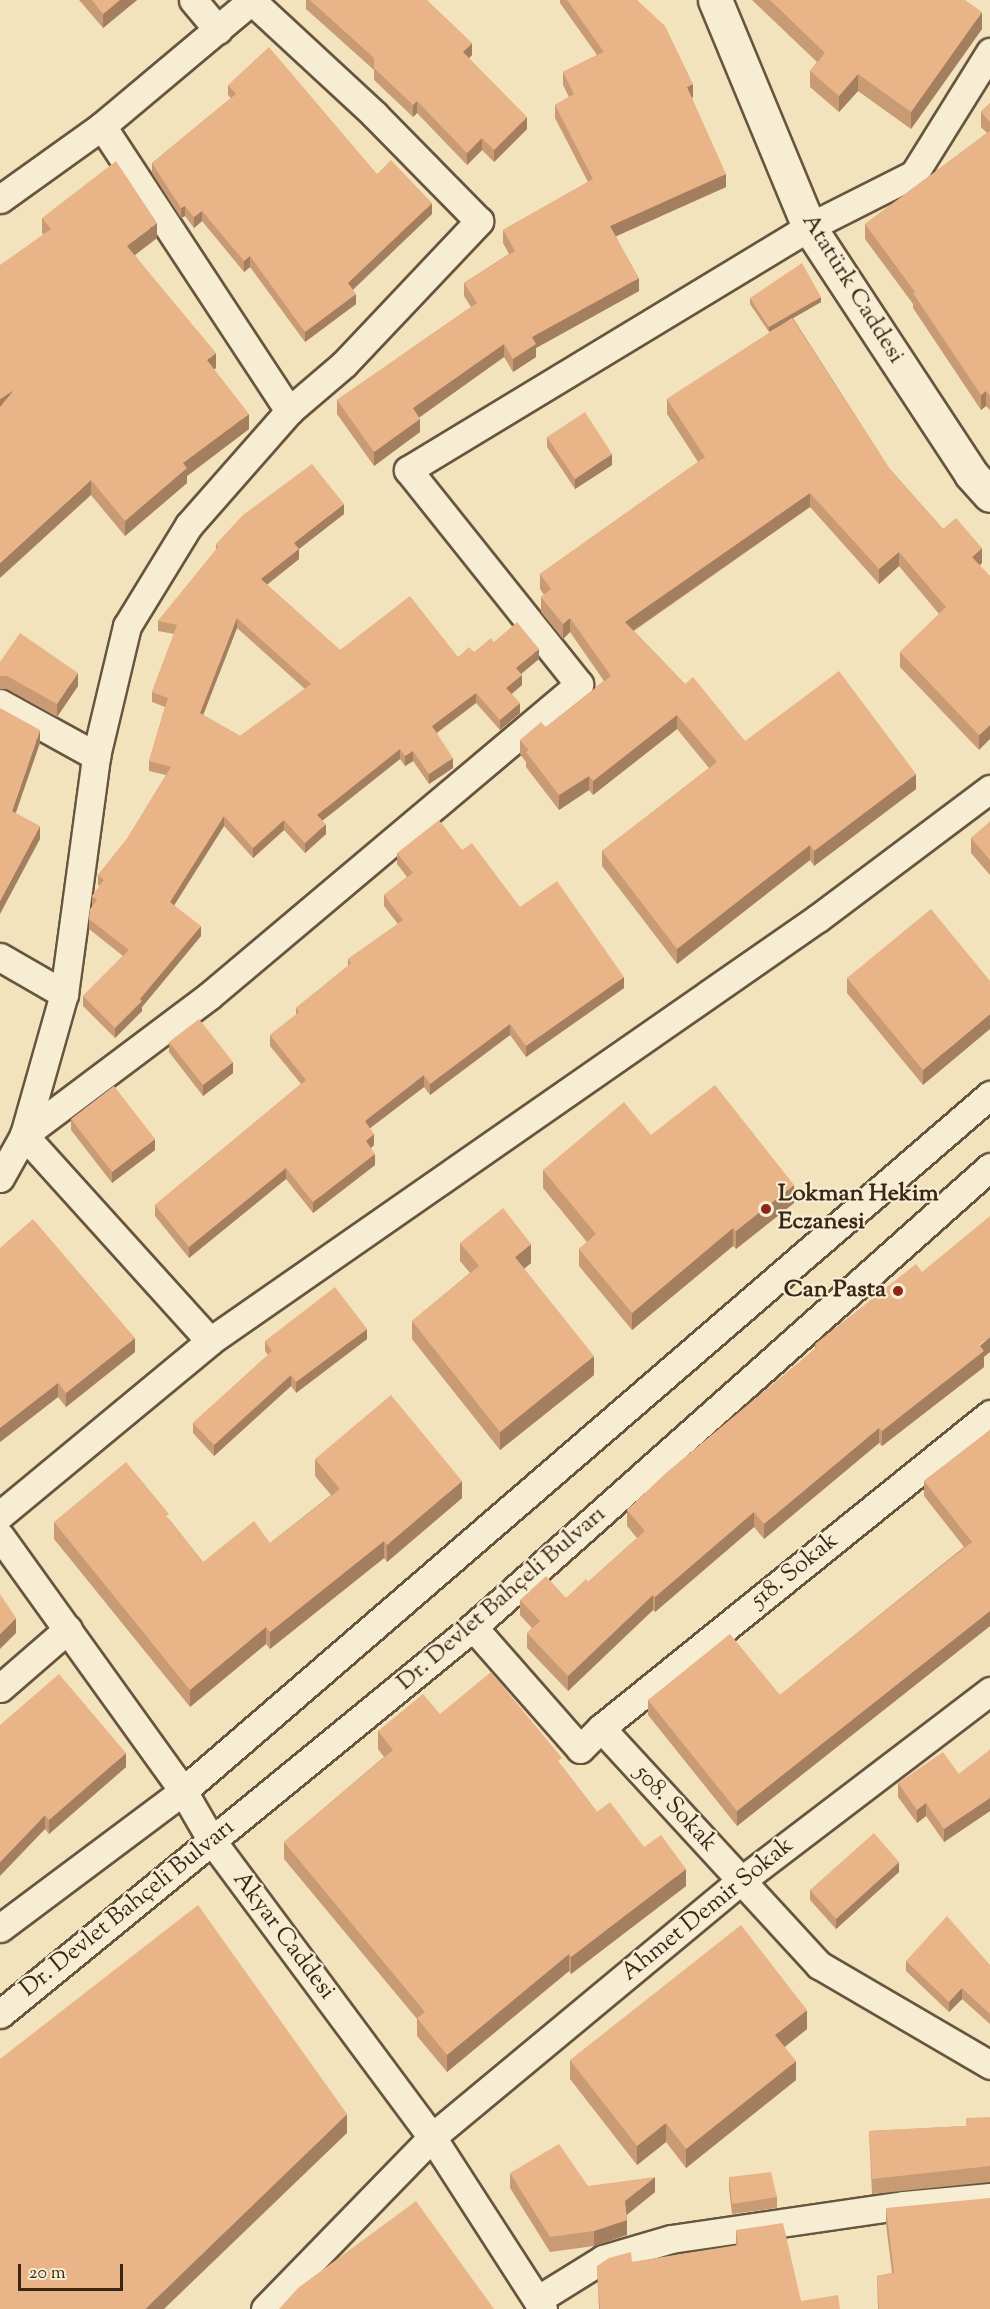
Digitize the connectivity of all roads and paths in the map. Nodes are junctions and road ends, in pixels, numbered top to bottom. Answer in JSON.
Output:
{"nodes":[{"id":1,"x":193,"y":0,"type":"edge"},
{"id":2,"x":252,"y":0,"type":"edge"},
{"id":3,"x":715,"y":0,"type":"edge"},
{"id":4,"x":218,"y":30,"type":"junction"},
{"id":5,"x":990,"y":52,"type":"edge"},
{"id":6,"x":102,"y":126,"type":"junction"},
{"id":7,"x":0,"y":199,"type":"edge"},
{"id":8,"x":809,"y":227,"type":"junction"},
{"id":9,"x":289,"y":411,"type":"junction"},
{"id":10,"x":990,"y":495,"type":"edge"},
{"id":11,"x":0,"y":703,"type":"edge"},
{"id":12,"x":96,"y":756,"type":"junction"},
{"id":13,"x":990,"y":789,"type":"edge"},
{"id":14,"x":0,"y":957,"type":"edge"},
{"id":15,"x":64,"y":994,"type":"junction"},
{"id":16,"x":990,"y":1095,"type":"edge"},
{"id":17,"x":24,"y":1135,"type":"junction"},
{"id":18,"x":990,"y":1167,"type":"edge"},
{"id":19,"x":0,"y":1178,"type":"edge"},
{"id":20,"x":210,"y":1341,"type":"junction"},
{"id":21,"x":990,"y":1414,"type":"edge"},
{"id":22,"x":0,"y":1515,"type":"edge"},
{"id":23,"x":0,"y":1536,"type":"edge"},
{"id":24,"x":473,"y":1627,"type":"junction"},
{"id":25,"x":68,"y":1629,"type":"junction"},
{"id":26,"x":0,"y":1688,"type":"edge"},
{"id":27,"x":990,"y":1691,"type":"edge"},
{"id":28,"x":601,"y":1728,"type":"junction"},
{"id":29,"x":183,"y":1791,"type":"junction"},
{"id":30,"x":212,"y":1841,"type":"junction"},
{"id":31,"x":742,"y":1880,"type":"junction"},
{"id":32,"x":0,"y":1928,"type":"edge"},
{"id":33,"x":0,"y":2014,"type":"edge"},
{"id":34,"x":990,"y":2065,"type":"edge"},
{"id":35,"x":432,"y":2137,"type":"junction"},
{"id":36,"x":990,"y":2197,"type":"edge"},
{"id":37,"x":540,"y":2304,"type":"edge"},
{"id":38,"x":265,"y":2309,"type":"edge"}],
"edges":[{"from":1,"to":4,"type":"street"},
{"from":2,"to":4,"type":"street"},
{"from":2,"to":9,"type":"street"},
{"from":3,"to":8,"type":"street","name":"Atatürk Caddesi"},
{"from":4,"to":6,"type":"street"},
{"from":5,"to":8,"type":"street"},
{"from":6,"to":7,"type":"street"},
{"from":6,"to":9,"type":"street"},
{"from":8,"to":10,"type":"street","name":"Atatürk Caddesi"},
{"from":8,"to":17,"type":"street"},
{"from":9,"to":12,"type":"street"},
{"from":11,"to":12,"type":"street"},
{"from":12,"to":15,"type":"street"},
{"from":13,"to":20,"type":"street"},
{"from":14,"to":15,"type":"street"},
{"from":15,"to":17,"type":"street"},
{"from":16,"to":29,"type":"street"},
{"from":17,"to":19,"type":"street"},
{"from":17,"to":20,"type":"street"},
{"from":18,"to":24,"type":"street","name":"Dr. Devlet Bahçeli Bulvarı"},
{"from":20,"to":22,"type":"street"},
{"from":21,"to":28,"type":"street","name":"518. Sokak"},
{"from":23,"to":25,"type":"street","name":"Akyar Caddesi"},
{"from":24,"to":28,"type":"street"},
{"from":24,"to":30,"type":"street","name":"Dr. Devlet Bahçeli Bulvarı"},
{"from":25,"to":26,"type":"street"},
{"from":25,"to":29,"type":"street","name":"Akyar Caddesi"},
{"from":27,"to":31,"type":"street","name":"Ahmet Demir Sokak"},
{"from":28,"to":31,"type":"street","name":"508. Sokak"},
{"from":29,"to":30,"type":"street","name":"Akyar Caddesi"},
{"from":29,"to":32,"type":"street"},
{"from":30,"to":33,"type":"street","name":"Dr. Devlet Bahçeli Bulvarı"},
{"from":30,"to":35,"type":"street","name":"Akyar Caddesi"},
{"from":31,"to":34,"type":"street","name":"508. Sokak"},
{"from":31,"to":35,"type":"street","name":"Ahmet Demir Sokak"},
{"from":35,"to":37,"type":"street","name":"Akyar Caddesi"},
{"from":35,"to":38,"type":"street","name":"Ahmet Demir Sokak"},
{"from":36,"to":37,"type":"street"}]}
